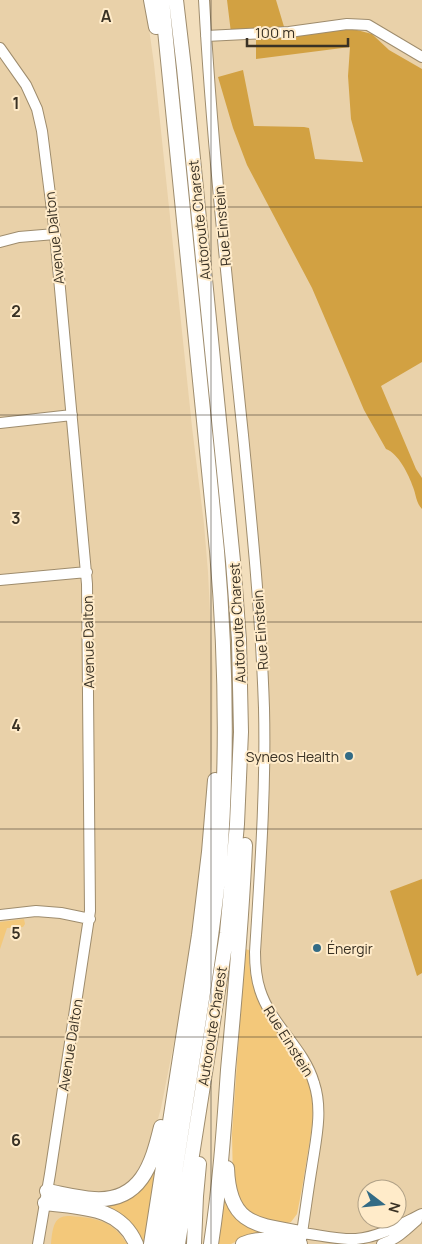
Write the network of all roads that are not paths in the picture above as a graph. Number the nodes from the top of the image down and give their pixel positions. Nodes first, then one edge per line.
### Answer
1 (151, 0) edge
2 (162, 0) edge
3 (176, 0) edge
4 (182, 0) edge
5 (204, 0) edge
6 (206, 36) junction
7 (0, 48) edge
8 (422, 57) edge
9 (184, 68) junction
10 (174, 126) junction
11 (54, 234) junction
12 (0, 242) edge
13 (72, 415) junction
14 (0, 423) edge
15 (87, 572) junction
16 (0, 580) edge
17 (224, 643) junction
18 (241, 712) junction
19 (0, 915) edge
20 (90, 919) junction
21 (227, 933) junction
22 (186, 1017) junction
23 (227, 1089) junction
24 (46, 1197) junction
25 (422, 1215) edge
26 (301, 1241) edge
27 (38, 1244) edge
28 (136, 1244) edge
29 (151, 1244) edge
30 (164, 1244) edge
31 (178, 1244) edge
32 (194, 1244) edge
33 (211, 1244) edge
34 (243, 1244) edge
35 (382, 1244) edge

1 - 10 highway
2 - 10 highway, Autoroute Charest
3 - 9 highway, Autoroute Charest
4 - 9 highway
5 - 6 street, Rue Einstein
6 - 8 street
6 - 26 street, Rue Einstein
7 - 11 street, Avenue Dalton
9 - 18 highway, Autoroute Charest
10 - 17 highway, Autoroute Charest
11 - 12 street
11 - 13 street, Avenue Dalton
13 - 14 street
13 - 15 street, Avenue Dalton
15 - 16 street
15 - 20 street, Avenue Dalton
17 - 22 highway
17 - 30 highway, Autoroute Charest
18 - 21 highway, Autoroute Charest
18 - 23 highway
19 - 20 street
20 - 24 street, Avenue Dalton
21 - 31 highway, Autoroute Charest
21 - 32 highway
22 - 24 highway
22 - 29 highway
23 - 26 highway
23 - 33 highway
24 - 27 street, Avenue Dalton
24 - 28 highway
25 - 26 street
25 - 35 street
26 - 34 highway

